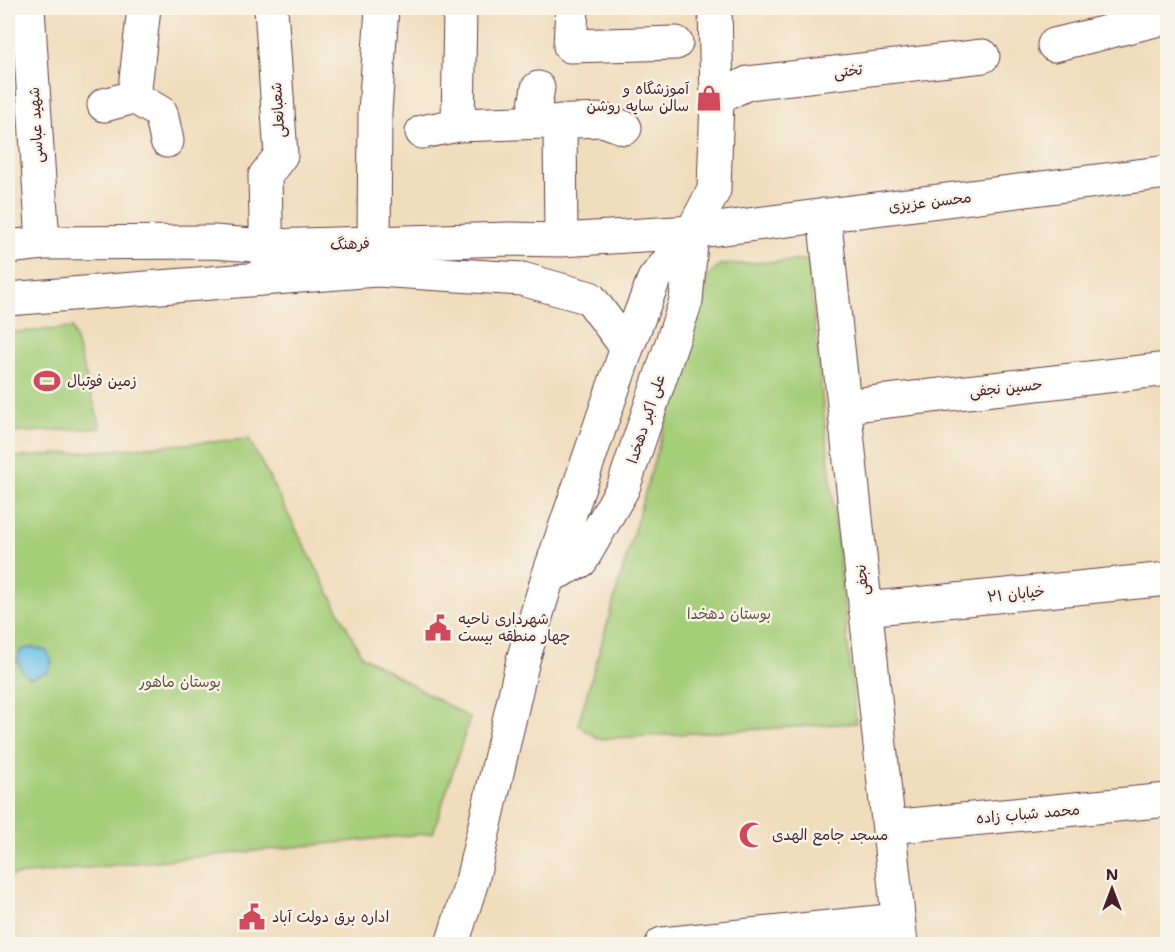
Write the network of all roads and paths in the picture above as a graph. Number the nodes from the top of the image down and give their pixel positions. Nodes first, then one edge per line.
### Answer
1 (28, 8) edge
2 (144, 8) edge
3 (271, 8) edge
4 (382, 8) edge
5 (460, 8) edge
6 (572, 8) edge
7 (715, 8) edge
8 (1167, 17) edge
9 (676, 43) dead end
10 (1054, 45) dead end
11 (983, 56) dead end
12 (538, 88) dead end
13 (717, 98) junction
14 (546, 122) junction
15 (458, 125) junction
16 (625, 128) dead end
17 (422, 132) dead end
18 (166, 141) dead end
19 (1167, 172) edge
20 (824, 215) junction
21 (692, 232) junction
22 (561, 240) junction
23 (43, 243) junction
24 (374, 243) junction
25 (267, 246) junction
26 (8, 247) edge
27 (268, 279) junction
28 (8, 299) edge
29 (627, 348) junction
30 (1167, 369) edge
31 (844, 406) junction
32 (548, 577) junction
33 (1167, 579) edge
34 (865, 609) junction
35 (1167, 800) edge
36 (889, 827) junction
37 (900, 933) edge
38 (820, 937) edge
39 (452, 945) edge
40 (662, 945) edge

1 - 23 street, شهید عباسی
2 - 18 street
3 - 25 street, شعبانعلی
4 - 24 street
5 - 15 street
6 - 9 street
7 - 13 street, علی اکبر دهخدا
8 - 10 street
11 - 13 street, تختی
12 - 14 street
13 - 21 street, علی اکبر دهخدا
14 - 15 street
14 - 16 street
14 - 22 street
15 - 17 street
19 - 20 street, محسن عزیزی
20 - 21 street, محسن عزیزی
20 - 31 street, نجفی
21 - 22 street, فرهنگ
21 - 29 street, علی اکبر دهخدا
21 - 32 street, علی اکبر دهخدا
22 - 24 street, فرهنگ
23 - 25 street, فرهنگ
23 - 26 street, فرهنگ
24 - 25 street, فرهنگ
25 - 27 street, شعبانعلی
27 - 28 street, فرهنگ
27 - 29 street, فرهنگ
29 - 32 street, علی اکبر دهخدا
30 - 31 street, حسین نجفی
31 - 34 street, نجفی
32 - 39 street, علی اکبر دهخدا
33 - 34 street, خیابان ۲۱
34 - 36 street, نجفی
35 - 36 street, محمد شباب زاده
36 - 37 street, نجفی
37 - 38 street
38 - 40 street

